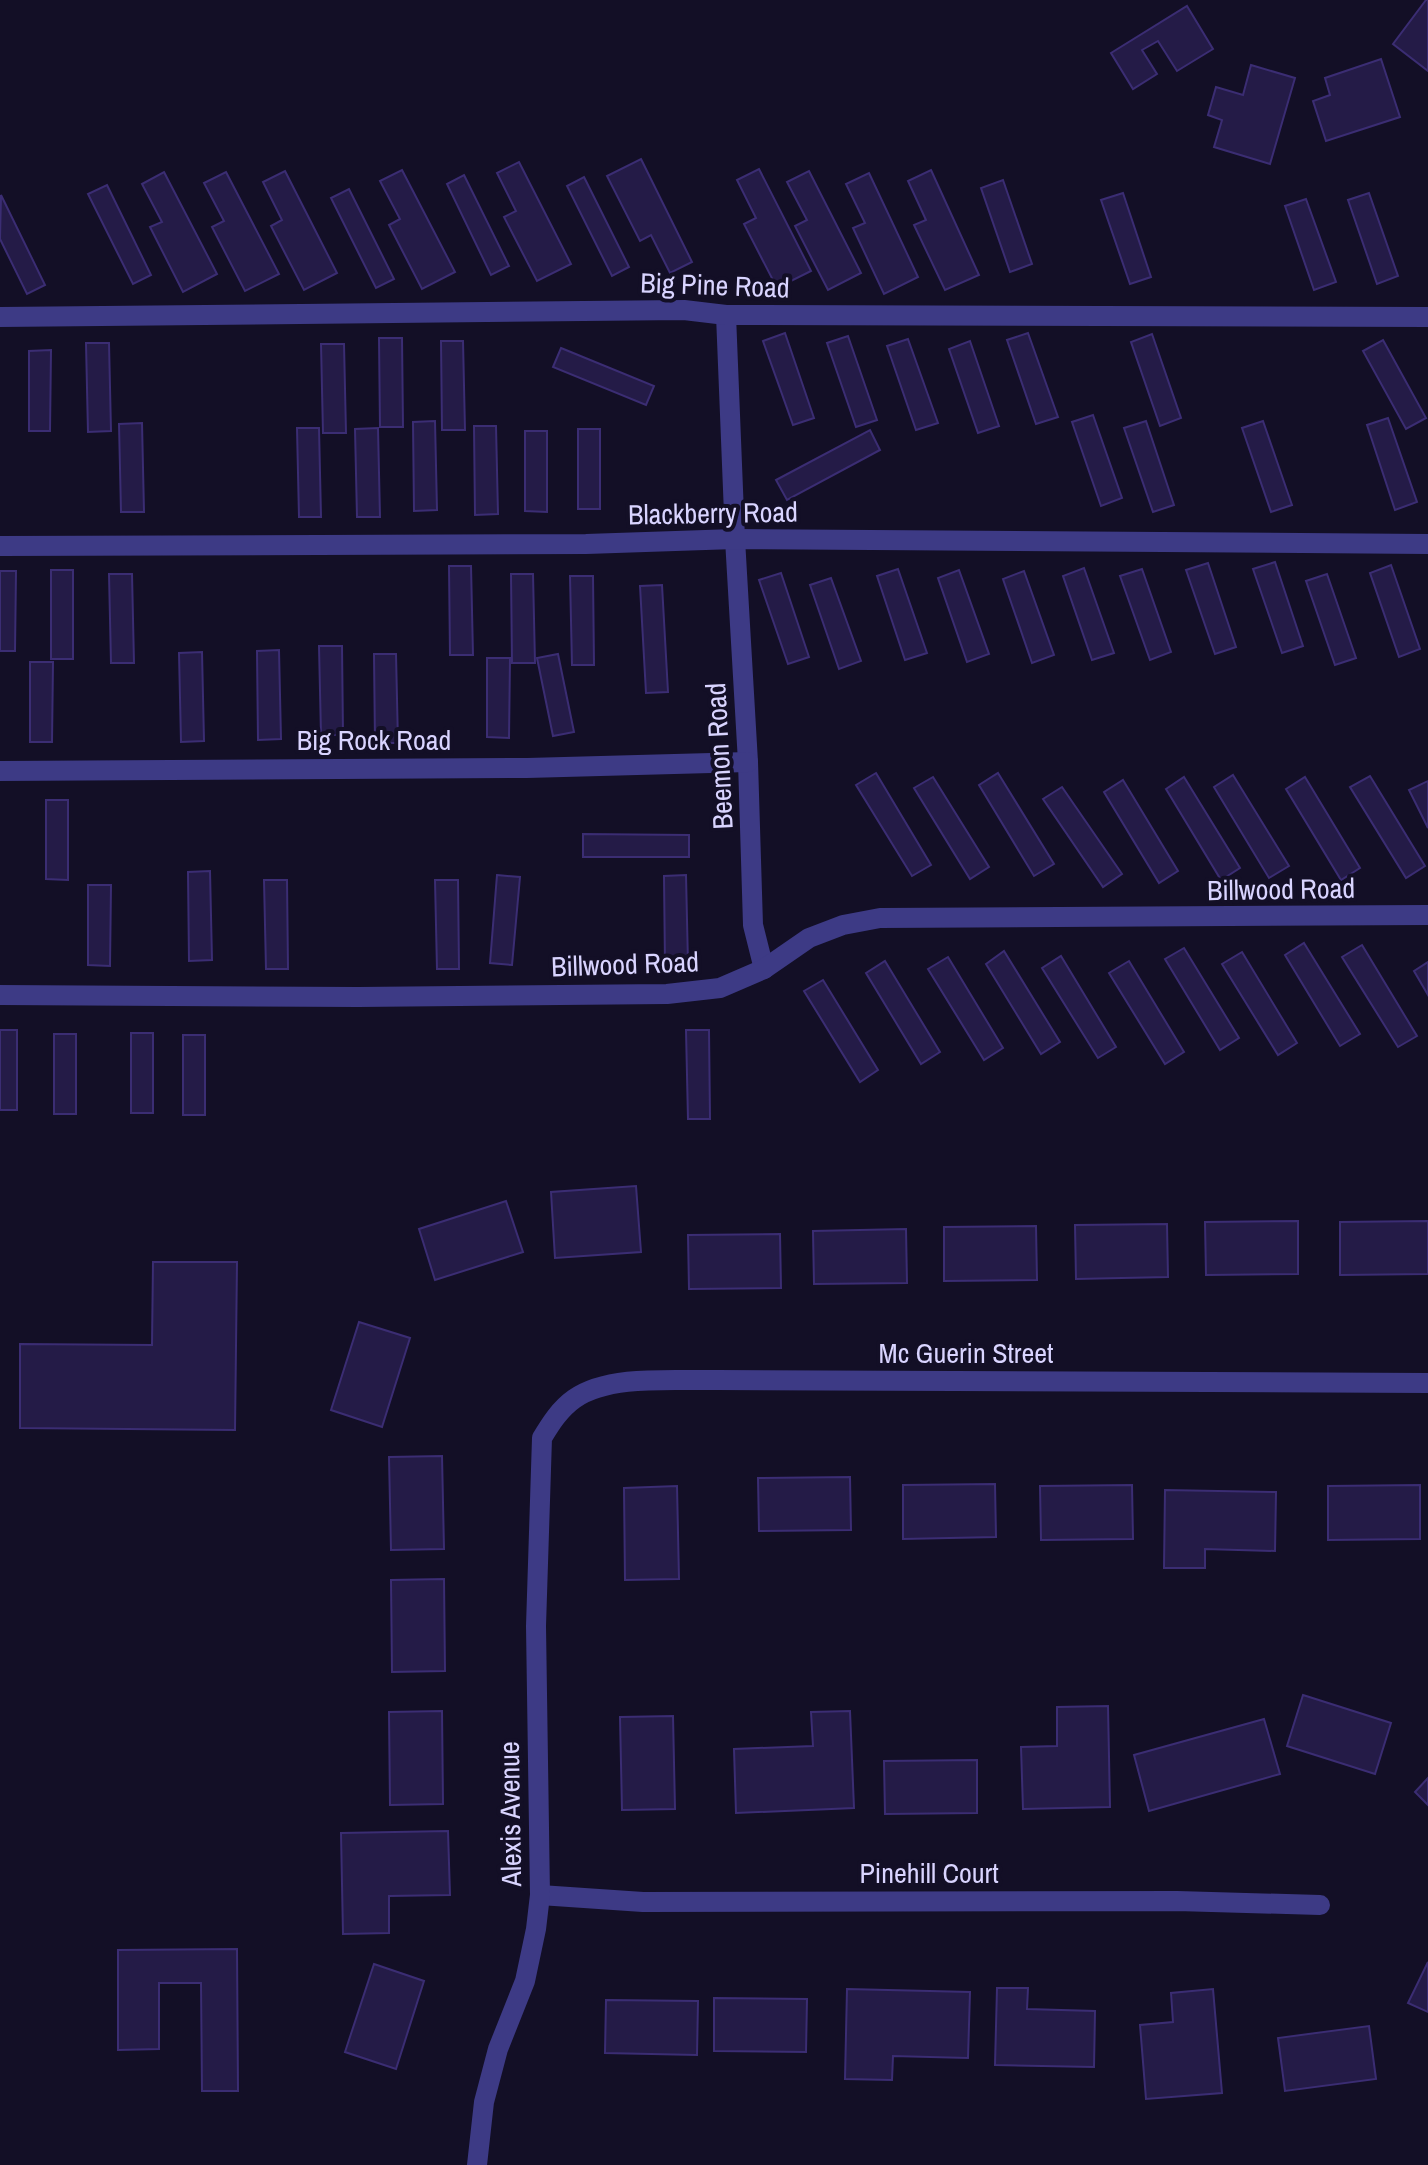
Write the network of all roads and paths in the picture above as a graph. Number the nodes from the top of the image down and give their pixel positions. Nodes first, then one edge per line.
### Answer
1 (726, 315) junction
2 (0, 317) edge
3 (1428, 317) edge
4 (735, 539) junction
5 (1428, 544) edge
6 (0, 546) edge
7 (748, 762) junction
8 (0, 771) edge
9 (1428, 915) edge
10 (764, 969) junction
11 (0, 995) edge
12 (1428, 1383) edge
13 (542, 1454) joint
14 (540, 1895) junction
15 (1320, 1905) dead end
16 (477, 2165) edge

1 - 2 street, Big Pine Road
1 - 3 street, Big Pine Road
1 - 4 street, Beemon Road
4 - 5 street, Blackberry Road
4 - 6 street, Blackberry Road
4 - 7 street, Beemon Road
7 - 8 street, Big Rock Road
7 - 10 street, Beemon Road
9 - 10 street, Billwood Road
10 - 11 street, Billwood Road
12 - 13 street, Mc Guerin Street
13 - 14 street, Alexis Avenue
14 - 15 street, Pinehill Court
14 - 16 street, Alexis Avenue

